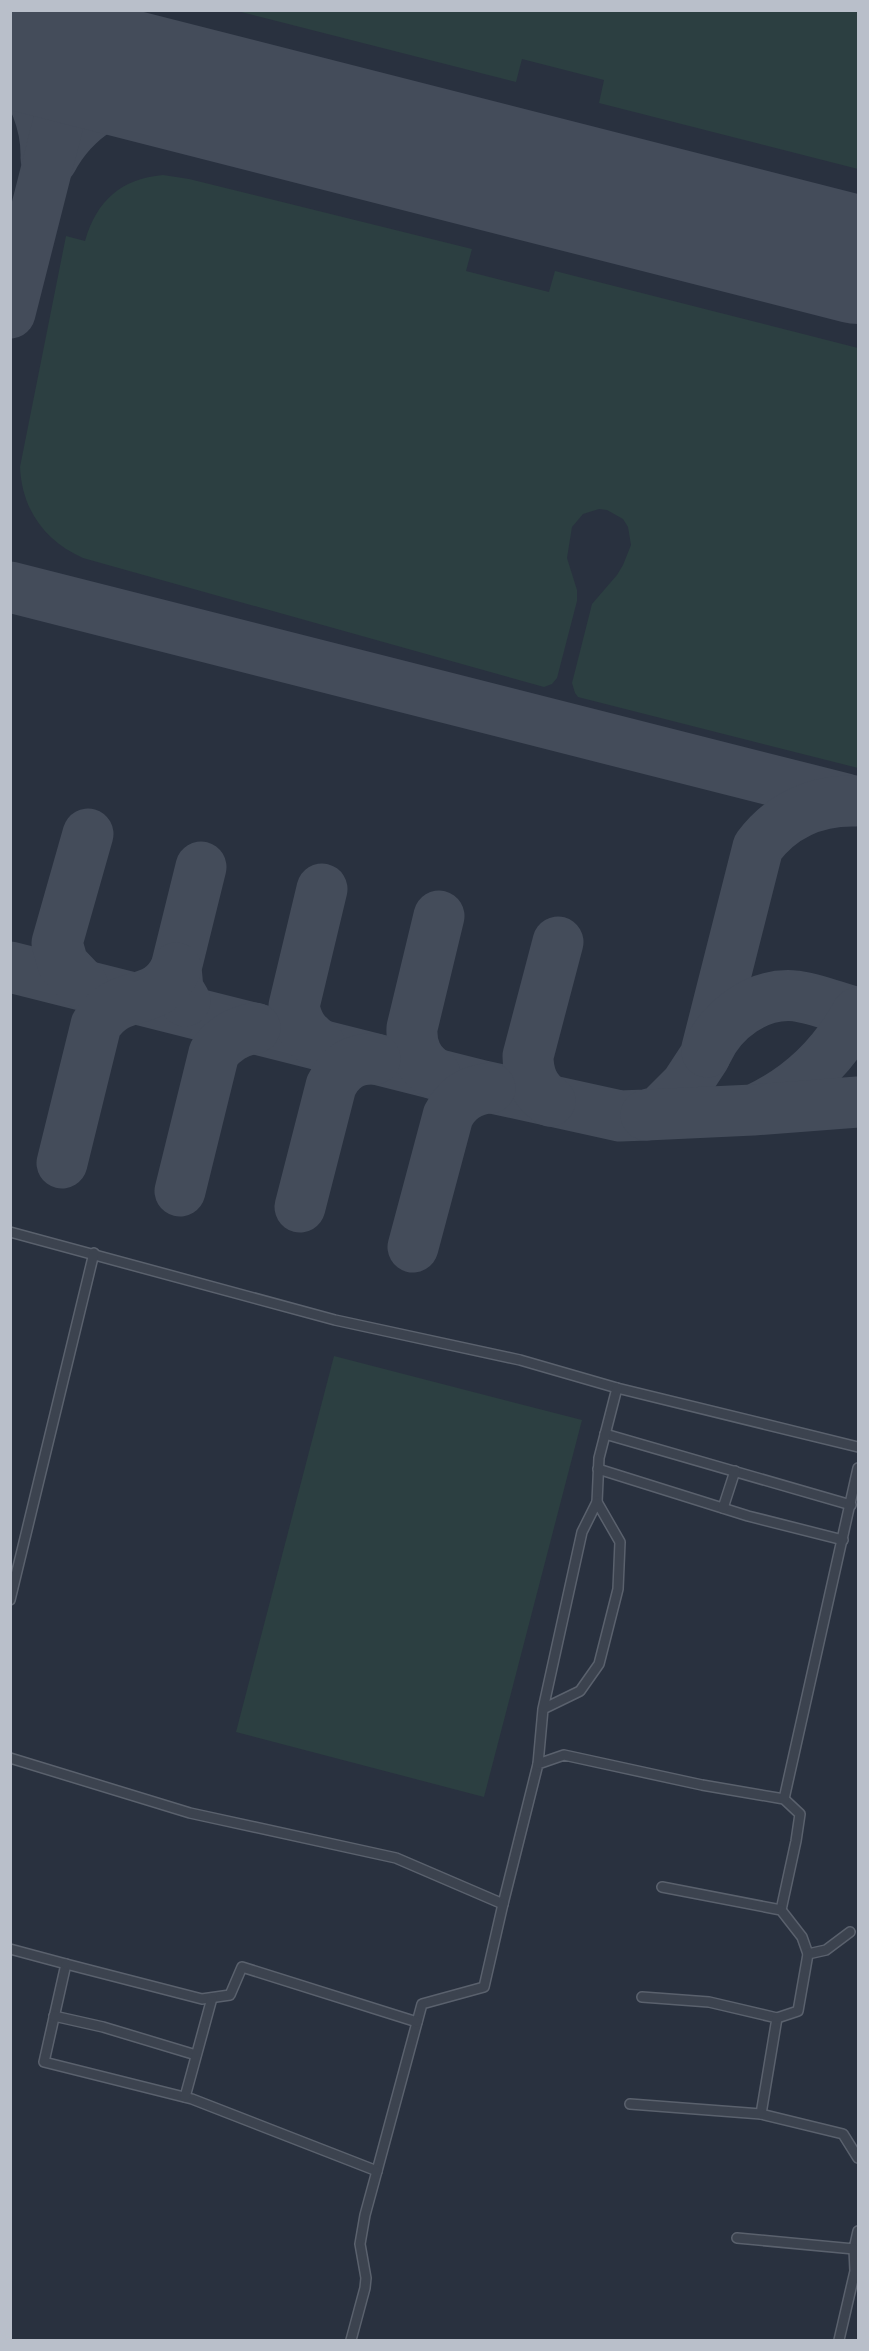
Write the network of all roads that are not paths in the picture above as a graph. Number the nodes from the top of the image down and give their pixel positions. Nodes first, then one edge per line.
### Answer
1 (10, 1232) edge
2 (94, 1253) junction
3 (617, 1388) junction
4 (605, 1434) junction
5 (858, 1447) edge
6 (858, 1468) edge
7 (598, 1469) junction
8 (735, 1471) junction
9 (597, 1502) junction
10 (851, 1505) junction
11 (723, 1508) junction
12 (843, 1540) junction
13 (15, 1565) edge
14 (10, 1600) edge
15 (543, 1709) junction
16 (10, 1758) edge
17 (538, 1764) junction
18 (784, 1799) junction
19 (662, 1887) dead end
20 (503, 1904) junction
21 (781, 1910) junction
22 (850, 1932) dead end
23 (10, 1949) edge
24 (808, 1954) junction
25 (66, 1964) junction
26 (642, 1997) dead end
27 (212, 1998) junction
28 (54, 2016) junction
29 (777, 2018) junction
30 (417, 2022) junction
31 (196, 2055) junction
32 (185, 2097) junction
33 (630, 2104) dead end
34 (761, 2114) junction
35 (858, 2158) edge
36 (377, 2171) junction
37 (858, 2231) edge
38 (737, 2238) dead end
39 (854, 2249) junction
40 (351, 2340) edge
41 (839, 2340) edge

1 - 2 lane
2 - 3 lane
2 - 13 lane
3 - 4 lane
3 - 5 lane
4 - 7 lane
4 - 8 lane
6 - 10 lane
7 - 9 lane
7 - 11 lane
8 - 10 lane
8 - 11 lane
9 - 15 lane
9 - 15 lane
10 - 12 lane
11 - 12 lane
12 - 18 lane
13 - 14 lane
15 - 17 lane
16 - 20 lane
17 - 18 lane
17 - 20 lane
18 - 21 lane
19 - 21 lane
20 - 30 lane
21 - 24 lane
22 - 24 lane
23 - 25 lane
24 - 29 lane
25 - 27 lane
25 - 28 lane
26 - 29 lane
27 - 30 lane
27 - 31 lane
28 - 31 lane
28 - 32 lane
29 - 34 lane
30 - 36 lane
31 - 32 lane
32 - 36 lane
33 - 34 lane
34 - 35 lane
36 - 40 lane
37 - 39 lane
38 - 39 lane
39 - 41 lane

